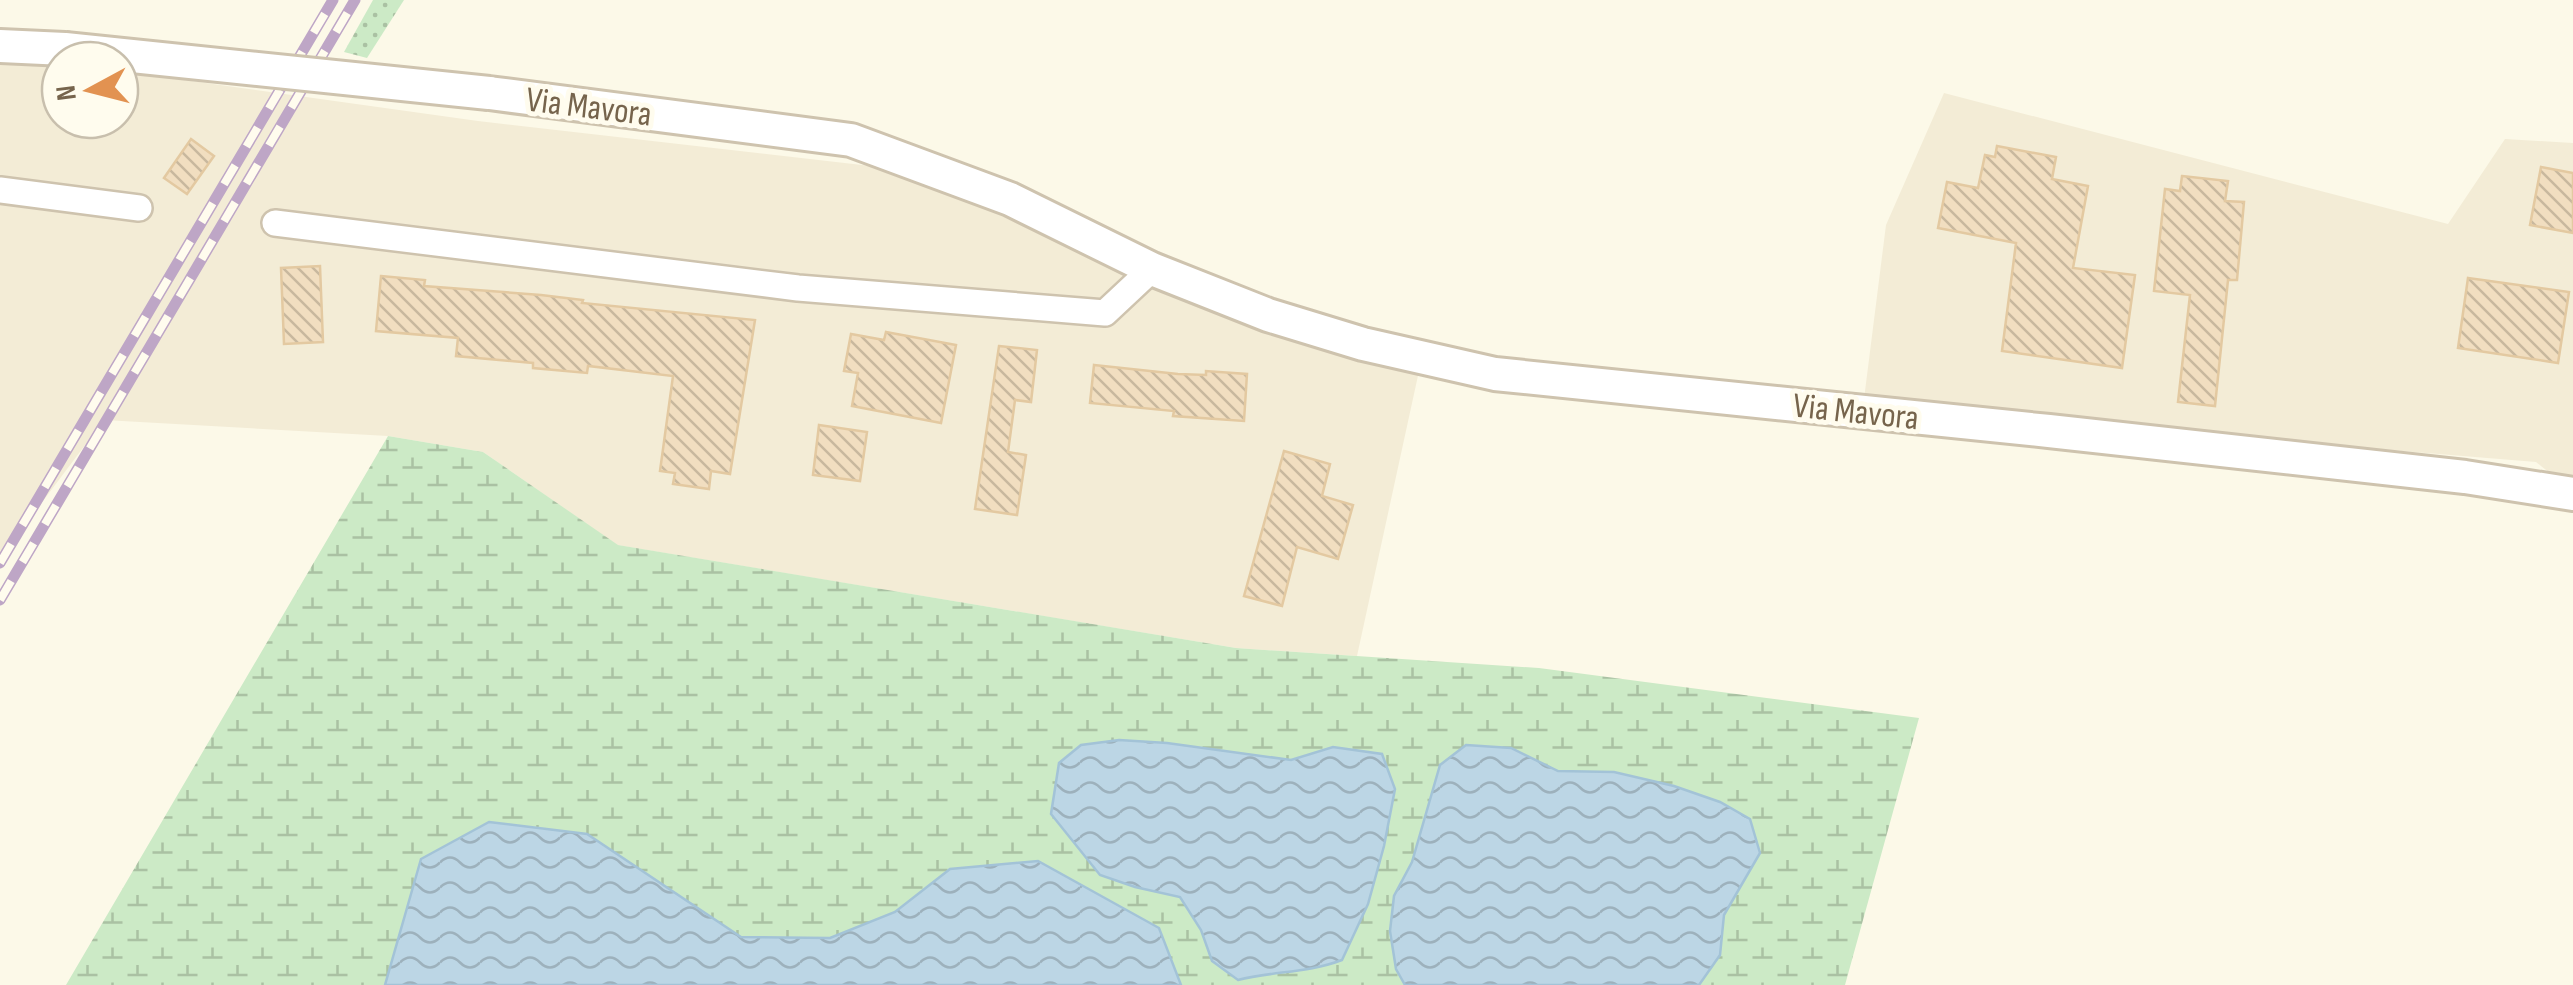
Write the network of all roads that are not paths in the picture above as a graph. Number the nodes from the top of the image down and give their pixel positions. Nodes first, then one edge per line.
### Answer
1 (0, 46) edge
2 (0, 190) edge
3 (139, 208) dead end
4 (275, 223) dead end
5 (1152, 270) junction
6 (2573, 494) edge

1 - 5 street, Via Mavora, bridge
2 - 3 street
4 - 5 street
5 - 6 street, Via Mavora

